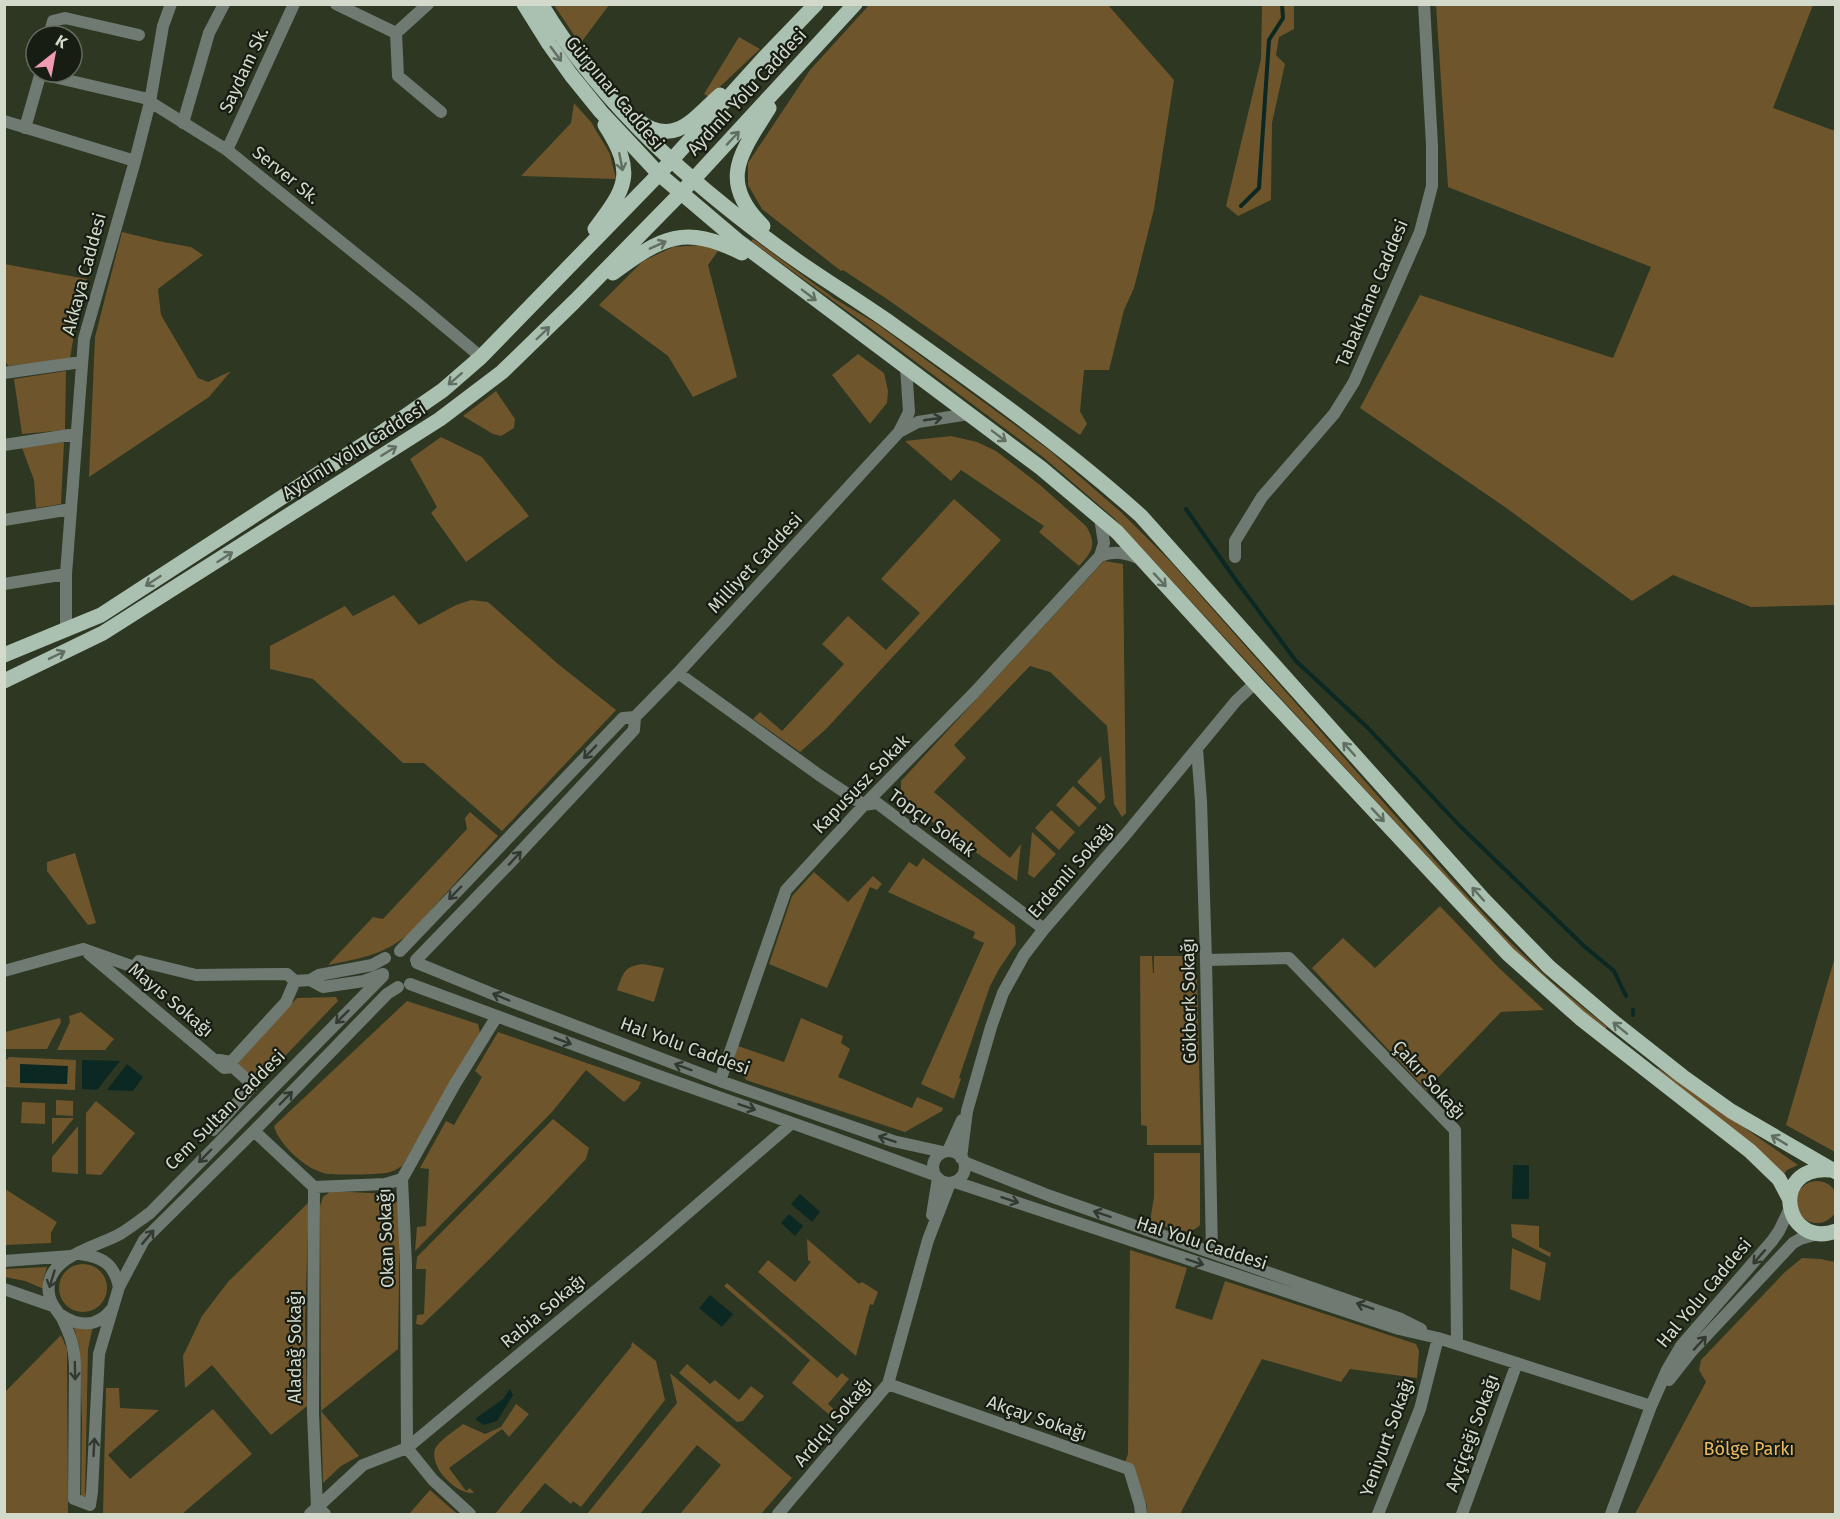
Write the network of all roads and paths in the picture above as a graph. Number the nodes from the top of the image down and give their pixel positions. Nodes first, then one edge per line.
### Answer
1 (171, 4) edge
2 (224, 4) edge
3 (294, 4) edge
4 (336, 4) edge
5 (428, 4) edge
6 (524, 4) edge
7 (541, 4) edge
8 (816, 4) edge
9 (855, 4) edge
10 (1424, 4) edge
11 (52, 24) edge
12 (396, 33) junction
13 (139, 35) dead end
14 (764, 58) junction
15 (790, 74) junction
16 (571, 75) junction
17 (84, 83) edge
18 (38, 84) edge
19 (150, 102) junction
20 (618, 106) junction
21 (441, 112) dead end
22 (4, 121) edge
23 (183, 123) junction
24 (25, 128) junction
25 (227, 150) junction
26 (135, 161) junction
27 (672, 161) junction
28 (659, 174) junction
29 (693, 180) junction
30 (680, 194) junction
31 (799, 262) junction
32 (774, 269) junction
33 (563, 273) junction
34 (575, 301) junction
35 (481, 357) junction
36 (81, 362) junction
37 (906, 367) junction
38 (4, 374) edge
39 (969, 414) junction
40 (899, 432) junction
41 (76, 434) junction
42 (4, 445) edge
43 (71, 509) junction
44 (1100, 518) junction
45 (4, 520) edge
46 (1100, 556) junction
47 (1235, 557) dead end
48 (1141, 559) junction
49 (66, 574) junction
50 (4, 584) edge
51 (66, 631) junction
52 (4, 655) edge
53 (678, 673) junction
54 (4, 681) edge
55 (1255, 683) junction
56 (634, 717) junction
57 (1197, 749) junction
58 (864, 805) junction
59 (1044, 929) junction
60 (83, 950) junction
61 (399, 951) junction
62 (385, 958) junction
63 (1206, 960) junction
64 (416, 962) junction
65 (4, 971) edge
66 (383, 975) junction
67 (310, 980) junction
68 (295, 981) junction
69 (404, 985) junction
70 (497, 1016) junction
71 (213, 1059) junction
72 (720, 1081) junction
73 (967, 1111) junction
74 (792, 1123) junction
75 (213, 1130) dead end
76 (254, 1131) junction
77 (946, 1152) junction
78 (963, 1160) junction
79 (1833, 1171) edge
80 (937, 1177) junction
81 (402, 1179) junction
82 (953, 1182) junction
83 (314, 1187) junction
84 (1789, 1203) junction
85 (1829, 1234) edge
86 (928, 1240) junction
87 (1212, 1252) junction
88 (76, 1255) junction
89 (4, 1261) edge
90 (119, 1287) junction
91 (4, 1289) edge
92 (116, 1302) junction
93 (57, 1311) junction
94 (1438, 1338) junction
95 (1457, 1344) junction
96 (1517, 1363) junction
97 (888, 1384) junction
98 (1651, 1406) junction
99 (407, 1448) junction
100 (93, 1510) edge
101 (317, 1512) edge
102 (470, 1515) edge
103 (778, 1515) edge
104 (1141, 1515) edge
105 (1378, 1515) edge
106 (1462, 1515) edge
107 (1611, 1515) edge

1 - 19 street, Akkaya Caddesi
2 - 23 street
3 - 25 street, Saydam Sk.
4 - 12 street
5 - 12 street
6 -> 16 main road, Gürpınar Caddesi
7 - 20 main road, Gürpınar Caddesi
8 - 14 main road, Aydınlı Yolu Caddesi
9 - 15 main road, Aydınlı Yolu Caddesi
10 - 47 street, Tabakhane Caddesi
11 - 13 street
12 - 21 street
14 - 20 main road
14 - 27 main road, Aydınlı Yolu Caddesi
29 -> 15 main road, Aydınlı Yolu Caddesi
15 - 31 main road
16 - 28 main road, Gürpınar Caddesi
16 -> 33 main road
17 - 19 street, Server Sk.
18 - 24 street
19 - 23 street, Server Sk.
19 - 26 street, Akkaya Caddesi
20 - 27 main road, Gürpınar Caddesi
22 - 24 street
23 - 25 street, Server Sk.
24 - 26 street
25 - 35 street, Server Sk.
26 - 36 street, Akkaya Caddesi
27 - 28 main road, Aydınlı Yolu Caddesi
27 - 29 main road, Gürpınar Caddesi
28 - 30 main road, Gürpınar Caddesi
28 - 33 main road, Aydınlı Yolu Caddesi
29 - 30 main road, Aydınlı Yolu Caddesi
29 - 31 main road, Gürpınar Caddesi
30 - 32 main road, Gürpınar Caddesi
30 - 34 main road, Aydınlı Yolu Caddesi
79 -> 31 main road
34 -> 32 main road
32 -> 37 main road
33 - 35 main road, Aydınlı Yolu Caddesi
54 -> 34 main road, Aydınlı Yolu Caddesi
35 -> 51 main road, Aydınlı Yolu Caddesi
36 - 38 street
36 - 41 street, Akkaya Caddesi
37 - 39 main road
37 - 40 street
40 -> 39 street
39 -> 44 main road
40 - 53 street, Milliyet Caddesi
41 - 42 street
41 - 43 street, Akkaya Caddesi
43 - 45 street
43 - 49 street, Akkaya Caddesi
44 - 46 street
44 - 48 main road
46 - 48 street
46 - 58 street, Kapususz Sokak
48 -> 55 main road
49 - 50 street
49 - 51 street, Akkaya Caddesi
51 - 52 main road, Aydınlı Yolu Caddesi
53 - 56 street, Milliyet Caddesi
53 - 58 street, Topçu Sokak
55 - 57 street, Erdemli Sokağı
55 -> 84 main road
56 -> 61 street, Milliyet Caddesi
64 -> 56 street, Milliyet Caddesi
57 - 59 street, Erdemli Sokağı
57 - 63 street, Gökberk Sokağı
58 - 59 street, Topçu Sokak
58 - 72 street, Kapususz Sokak
59 - 73 street, Erdemli Sokağı
60 - 65 street
60 - 68 street
60 - 71 street, Mayıs Sokağı
61 - 62 street
61 - 64 street
62 - 66 street
62 - 67 street
63 - 87 street, Gökberk Sokağı
63 - 95 street, Çakır Sokağı
64 - 69 street
72 -> 64 street, Hal Yolu Caddesi
66 - 67 street
66 - 69 street
66 -> 88 street, Cem Sultan Caddesi
67 - 68 street
68 - 71 street
69 - 70 street, Hal Yolu Caddesi
76 -> 69 street, Cem Sultan Caddesi
70 -> 74 street, Hal Yolu Caddesi
70 - 81 street, Okan Sokağı
71 - 75 street, Mayıs Sokağı
77 -> 72 street, Hal Yolu Caddesi
73 - 77 street, Erdemli Sokağı
73 - 78 street, Erdemli Sokağı
74 - 80 street, Hal Yolu Caddesi
74 - 99 street, Rabia Sokağı
76 - 83 street
90 -> 76 street, Cem Sultan Caddesi
77 - 78 street
77 - 80 street
78 - 82 street
87 -> 78 street, Hal Yolu Caddesi
79 - 84 main road
80 - 82 street
80 - 86 street, Ardıçlı Sokağı
81 - 83 street
81 - 99 street, Okan Sokağı
82 - 86 street, Ardıçlı Sokağı
82 -> 94 street, Hal Yolu Caddesi
83 - 101 street, Aladağ Sokağı
84 - 85 main road
84 -> 98 street, Hal Yolu Caddesi
98 -> 85 street, Hal Yolu Caddesi
86 - 97 street, Ardıçlı Sokağı
94 -> 87 street, Hal Yolu Caddesi
88 - 89 street
88 - 90 street
88 -> 93 street, Cem Sultan Caddesi
90 - 92 street, Cem Sultan Caddesi
91 - 93 street
92 - 93 street
100 -> 92 street, Cem Sultan Caddesi
93 -> 100 street, Cem Sultan Caddesi
94 - 95 street, Hal Yolu Caddesi
94 - 105 street, Yeniyurt Sokağı
95 - 96 street, Hal Yolu Caddesi
96 - 98 street, Hal Yolu Caddesi
96 - 106 street, Ayçiçeği Sokağı
97 - 103 street, Ardıçlı Sokağı
97 - 104 street, Akçay Sokağı
98 - 107 street
99 - 101 street, Rabia Sokağı
99 - 102 street

